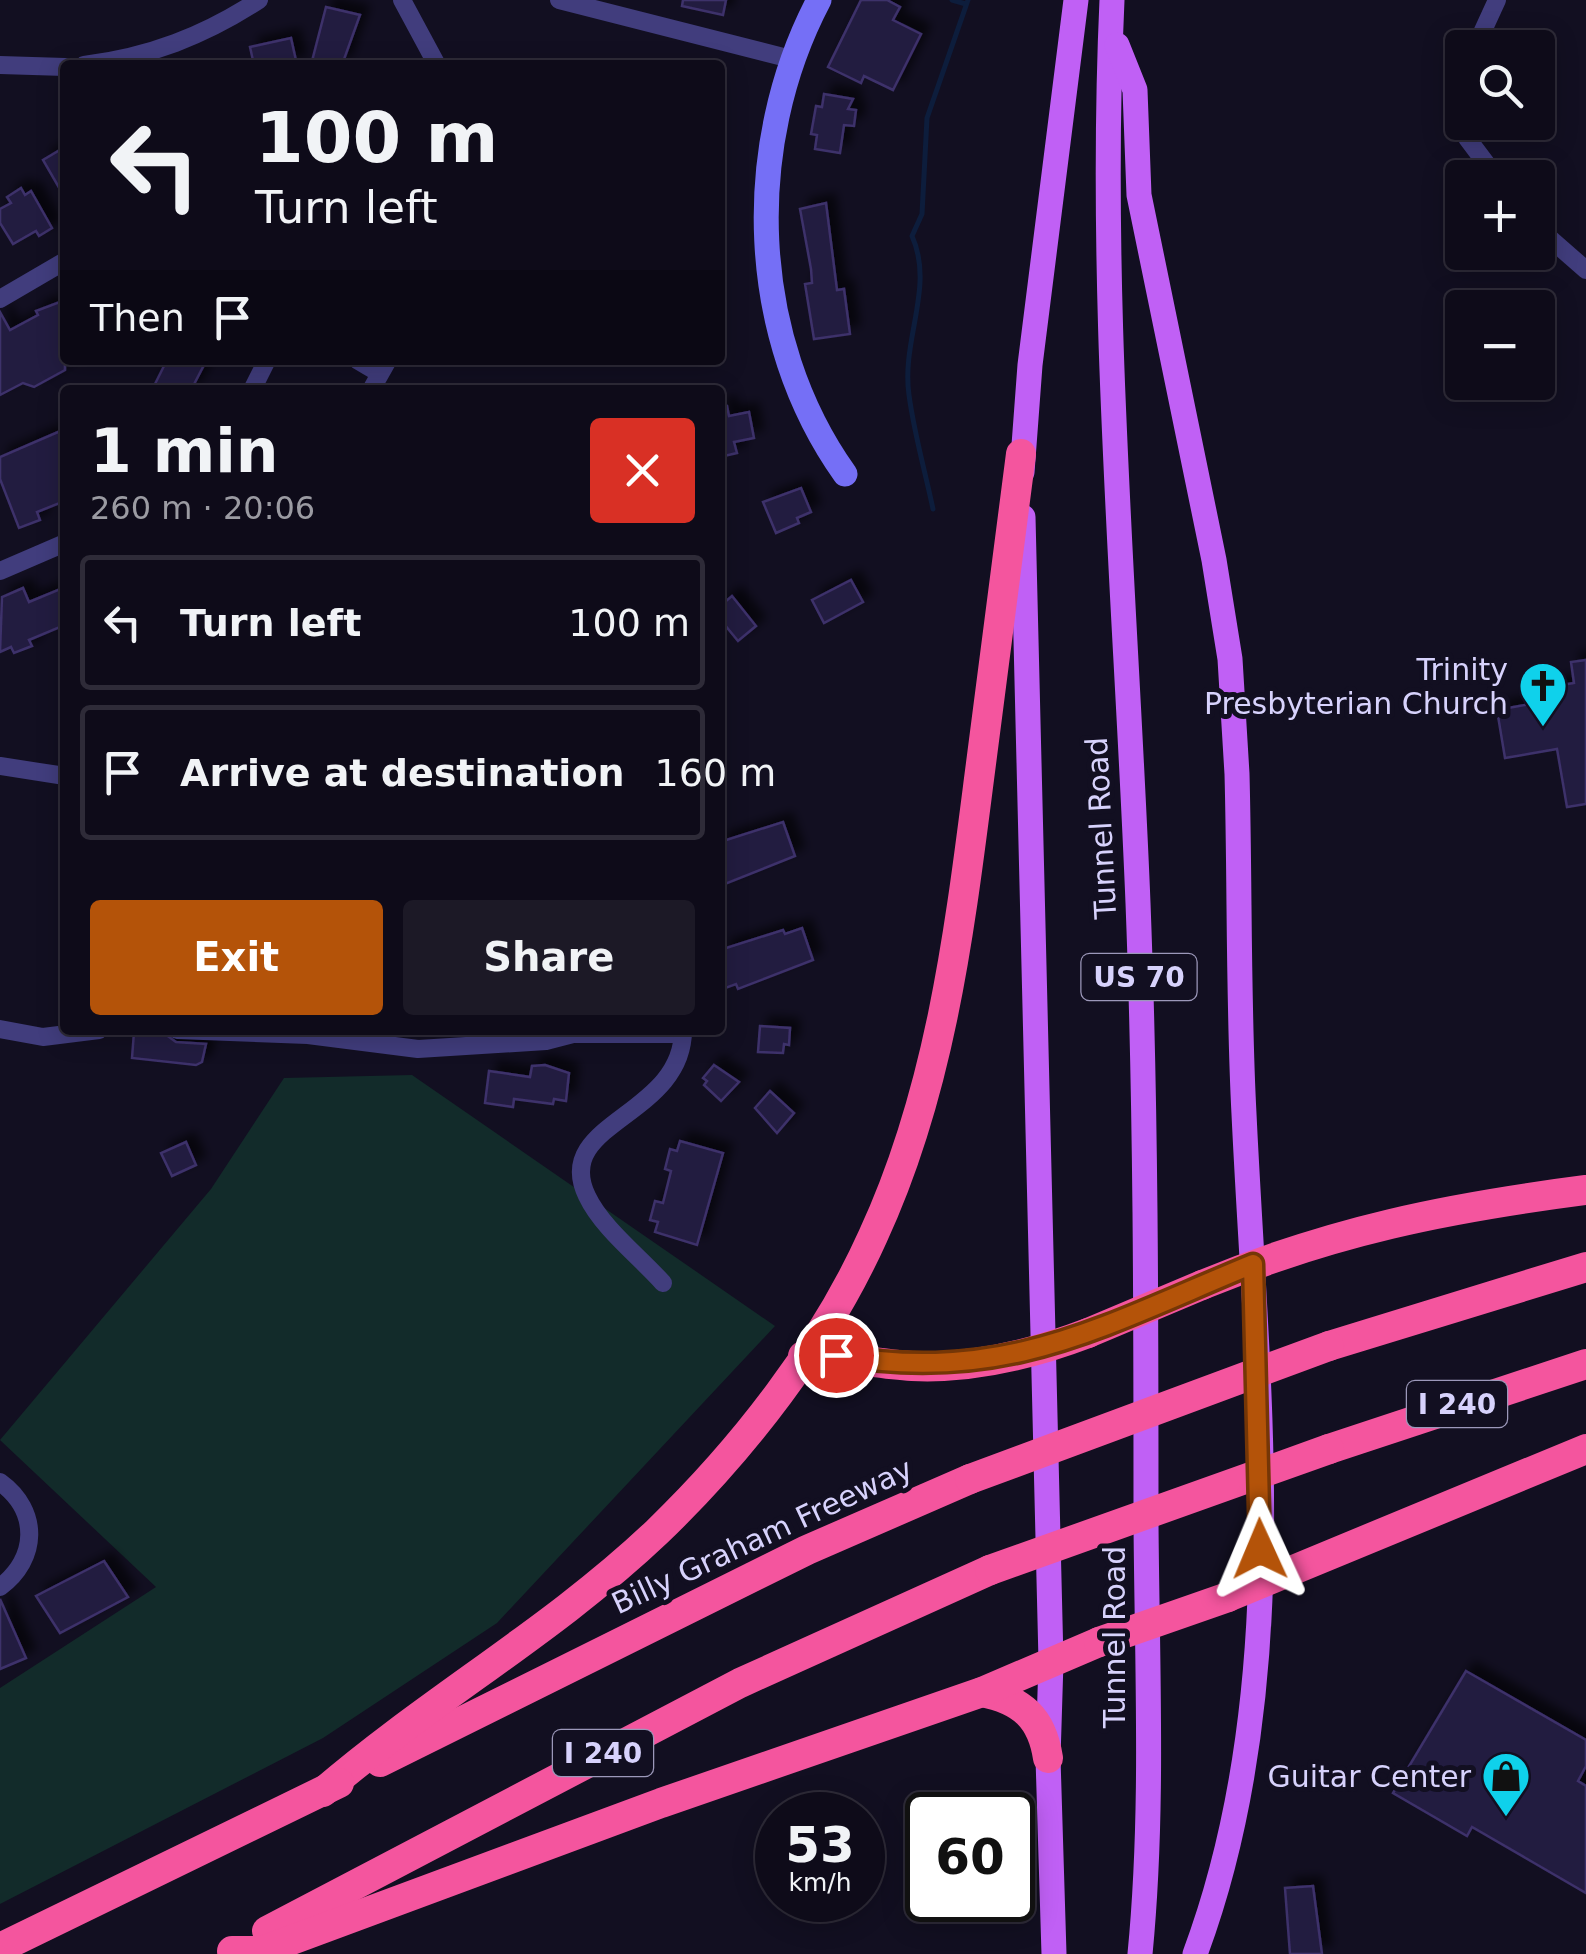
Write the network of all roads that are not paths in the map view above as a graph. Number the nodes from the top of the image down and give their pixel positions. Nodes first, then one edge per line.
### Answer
1 (259, 0) edge
2 (402, 0) edge
3 (559, 0) edge
4 (819, 0) edge
5 (1076, 0) edge
6 (1112, 0) edge
7 (1497, 0) edge
8 (1111, 28) junction
9 (1484, 30) edge
10 (791, 58) junction
11 (113, 60) edge
12 (434, 60) edge
13 (0, 65) edge
14 (60, 67) edge
15 (1555, 243) edge
16 (60, 264) edge
17 (1586, 270) edge
18 (0, 299) edge
19 (1021, 454) junction
20 (845, 474) dead end
21 (60, 544) edge
22 (0, 571) edge
23 (0, 766) edge
24 (60, 775) edge
25 (0, 1029) edge
26 (60, 1035) edge
27 (308, 1035) edge
28 (564, 1035) edge
29 (683, 1035) edge
30 (1586, 1190) edge
31 (1253, 1264) junction
32 (1586, 1267) edge
33 (663, 1283) dead end
34 (1044, 1350) junction
35 (804, 1356) junction
36 (1586, 1364) edge
37 (1586, 1449) edge
38 (0, 1482) edge
39 (1261, 1584) junction
40 (0, 1587) edge
41 (1051, 1661) junction
42 (982, 1692) junction
43 (1048, 1758) junction
44 (323, 1792) junction
45 (0, 1948) edge
46 (228, 1952) edge
47 (1054, 1954) edge
48 (1140, 1954) edge
49 (1195, 1954) edge

1 - 11 street
2 - 12 street
3 - 10 street
4 - 10 street
5 - 19 main road
6 - 8 main road, Tunnel Road / US 70
7 - 9 street
8 - 31 main road
8 - 48 main road, Tunnel Road / US 70
10 - 20 street
13 - 14 street
15 - 17 street
16 - 18 street
19 - 34 main road
19 - 35 highway
21 - 22 street
23 - 24 street
25 - 26 street
27 - 28 street
29 - 33 street
30 - 31 highway
31 - 34 highway, bridge
31 - 39 main road
32 - 44 highway, Billy Graham Freeway, bridge
34 - 35 highway
34 - 41 main road
35 - 44 highway
36 - 46 highway, I 240, bridge
37 - 39 highway
38 - 40 street
39 - 41 highway, bridge
39 - 49 main road
41 - 42 highway
41 - 43 main road
42 - 43 highway
42 - 46 highway
43 - 47 main road
44 - 45 highway, Billy Graham Freeway

